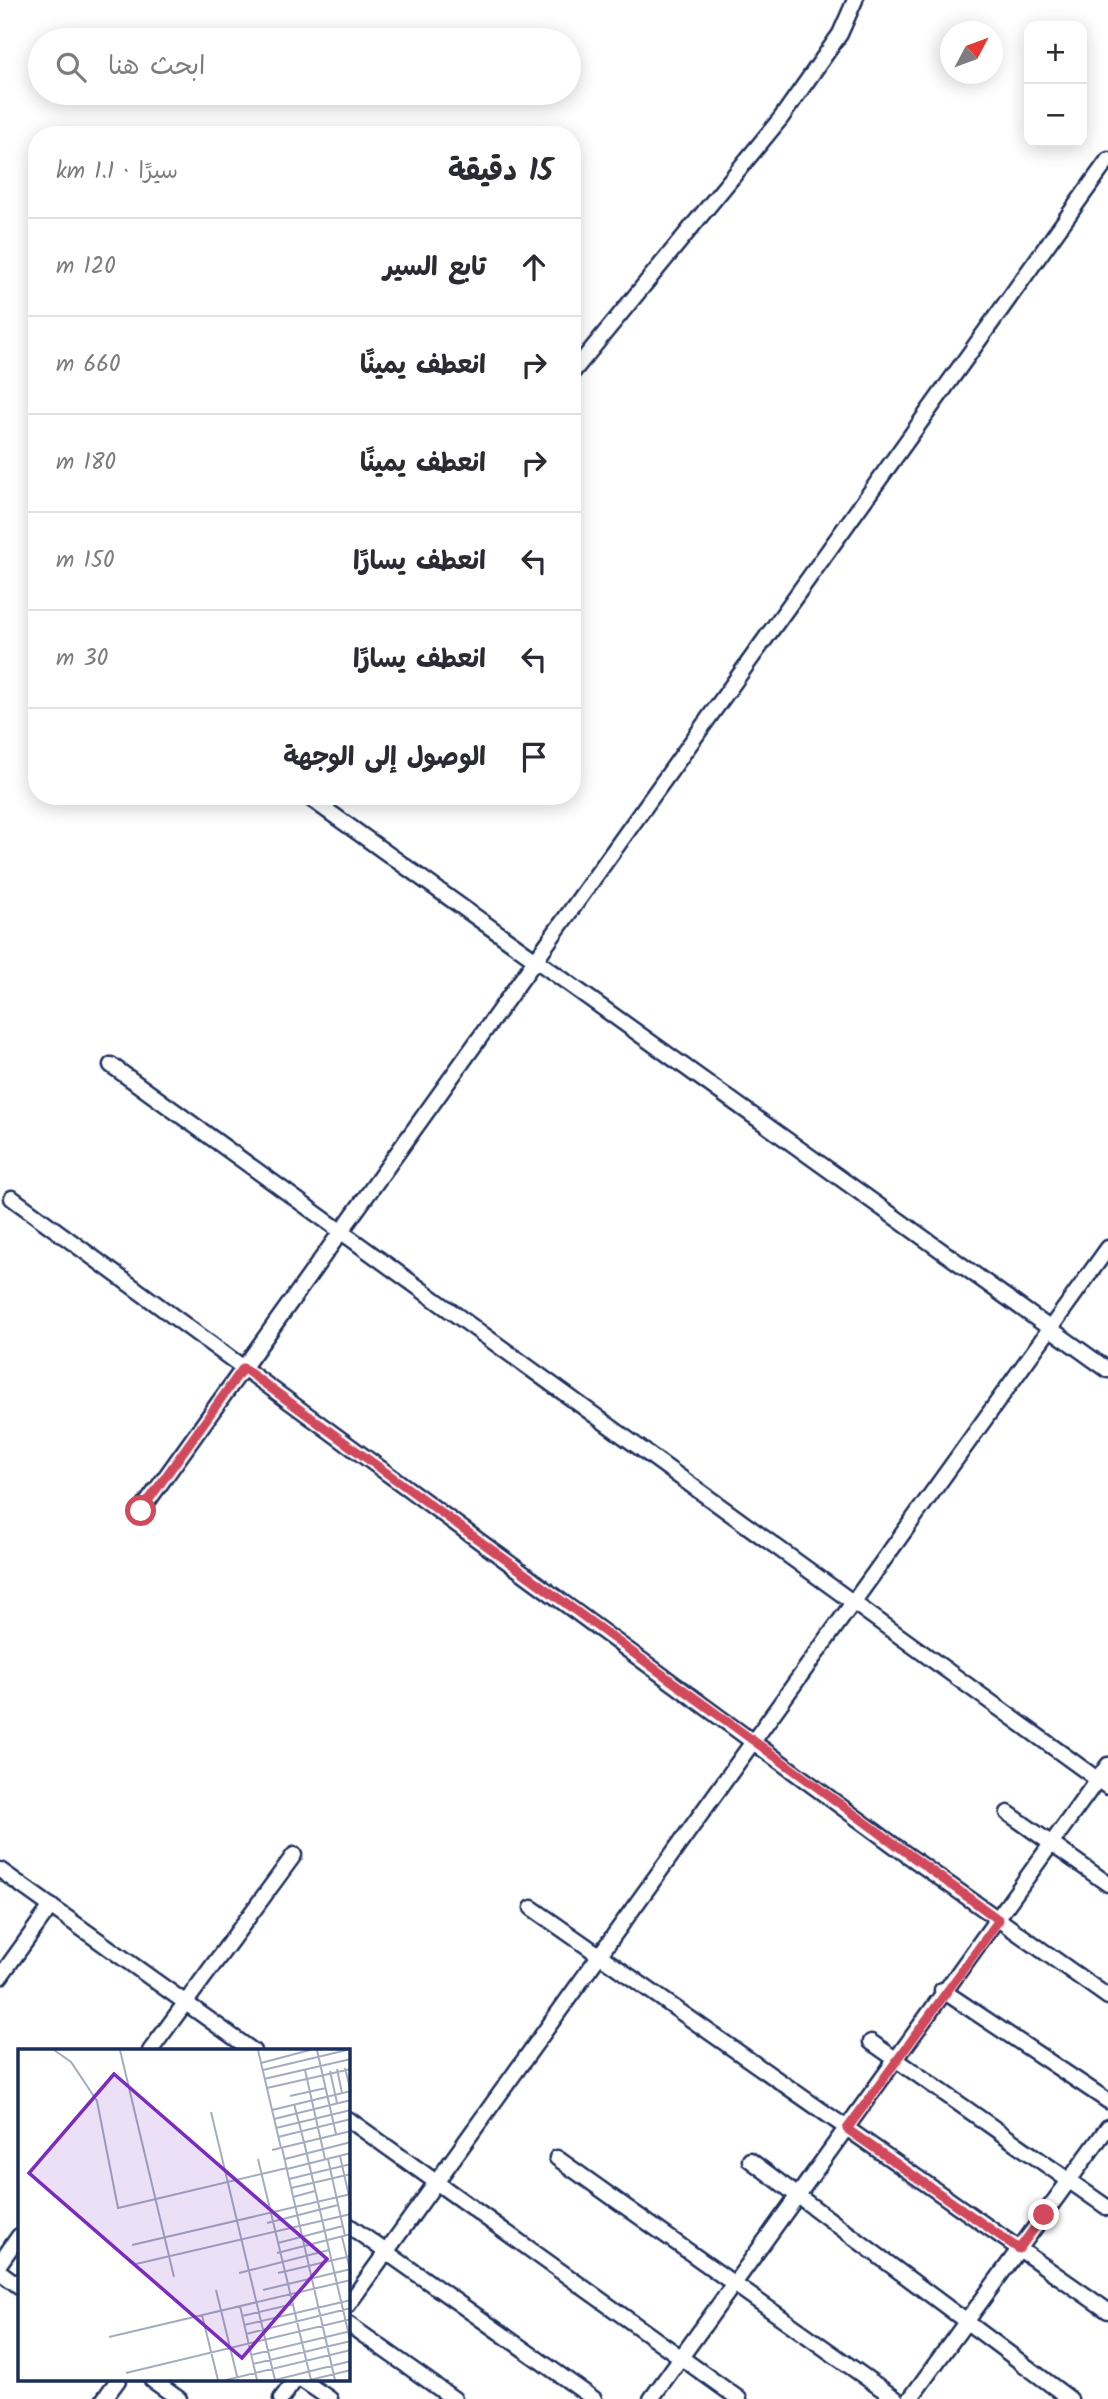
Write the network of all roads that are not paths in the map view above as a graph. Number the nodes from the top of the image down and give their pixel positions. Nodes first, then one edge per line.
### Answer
1 (855, 0) edge
2 (1108, 160) edge
3 (581, 362) edge
4 (320, 805) edge
5 (535, 960) junction
6 (111, 1065) dead end
7 (12, 1198) dead end
8 (341, 1231) junction
9 (1108, 1248) edge
10 (1049, 1329) junction
11 (243, 1368) junction
12 (1108, 1370) edge
13 (141, 1511) dead end
14 (853, 1602) junction
15 (752, 1742) junction
16 (1108, 1765) edge
17 (1103, 1783) edge
18 (1008, 1812) dead end
19 (1053, 1845) junction
20 (294, 1855) dead end
21 (0, 1870) edge
22 (1108, 1884) edge
23 (51, 1906) junction
24 (533, 1908) dead end
25 (999, 1920) junction
26 (599, 1955) junction
27 (0, 1977) edge
28 (944, 1991) junction
29 (1108, 1997) edge
30 (184, 2002) junction
31 (871, 2042) dead end
32 (151, 2049) edge
33 (250, 2049) edge
34 (897, 2060) junction
35 (1108, 2101) edge
36 (350, 2120) edge
37 (1108, 2127) edge
38 (847, 2129) junction
39 (557, 2158) dead end
40 (750, 2160) dead end
41 (1069, 2180) junction
42 (436, 2182) junction
43 (798, 2196) junction
44 (1108, 2208) edge
45 (350, 2226) edge
46 (18, 2237) edge
47 (1019, 2249) junction
48 (386, 2251) junction
49 (0, 2263) edge
50 (0, 2272) edge
51 (734, 2284) junction
52 (18, 2285) edge
53 (350, 2302) edge
54 (1108, 2311) edge
55 (966, 2323) junction
56 (350, 2325) edge
57 (681, 2357) junction
58 (117, 2382) edge
59 (155, 2382) edge
60 (294, 2382) edge
61 (305, 2382) edge
62 (104, 2399) edge
63 (179, 2399) edge
64 (281, 2399) edge
65 (330, 2399) edge
66 (454, 2399) edge
67 (594, 2399) edge
68 (651, 2399) edge
69 (740, 2399) edge
70 (897, 2399) edge
71 (910, 2399) edge
72 (1070, 2399) edge

1 - 3 street
2 - 5 street
4 - 5 street
5 - 8 street
5 - 10 street
6 - 8 street
7 - 11 street
8 - 11 street
8 - 14 street
9 - 10 street
10 - 12 street
10 - 14 street
11 - 13 street
11 - 15 street
14 - 15 street
14 - 17 street
15 - 25 street
15 - 26 street
16 - 17 street
17 - 19 street
18 - 19 street
19 - 22 street
19 - 25 street
20 - 30 street
21 - 23 street
23 - 27 street
23 - 30 street
24 - 26 street
25 - 28 street
25 - 29 street
26 - 38 street
26 - 42 street
28 - 34 street
28 - 35 street
30 - 32 street
30 - 33 street
31 - 34 street
34 - 38 street
34 - 41 street
36 - 42 street
37 - 41 street
38 - 43 street
38 - 47 street
39 - 51 street
40 - 43 street
41 - 44 street
41 - 47 street
42 - 48 street
42 - 57 street
43 - 51 street
43 - 55 street
45 - 48 street
46 - 49 street
47 - 54 street
47 - 55 street
48 - 53 street
48 - 67 street
50 - 52 street
51 - 57 street
51 - 70 street
55 - 71 street
55 - 72 street
56 - 66 street
57 - 68 street
57 - 69 street
58 - 62 street
59 - 63 street
60 - 64 street
61 - 65 street

